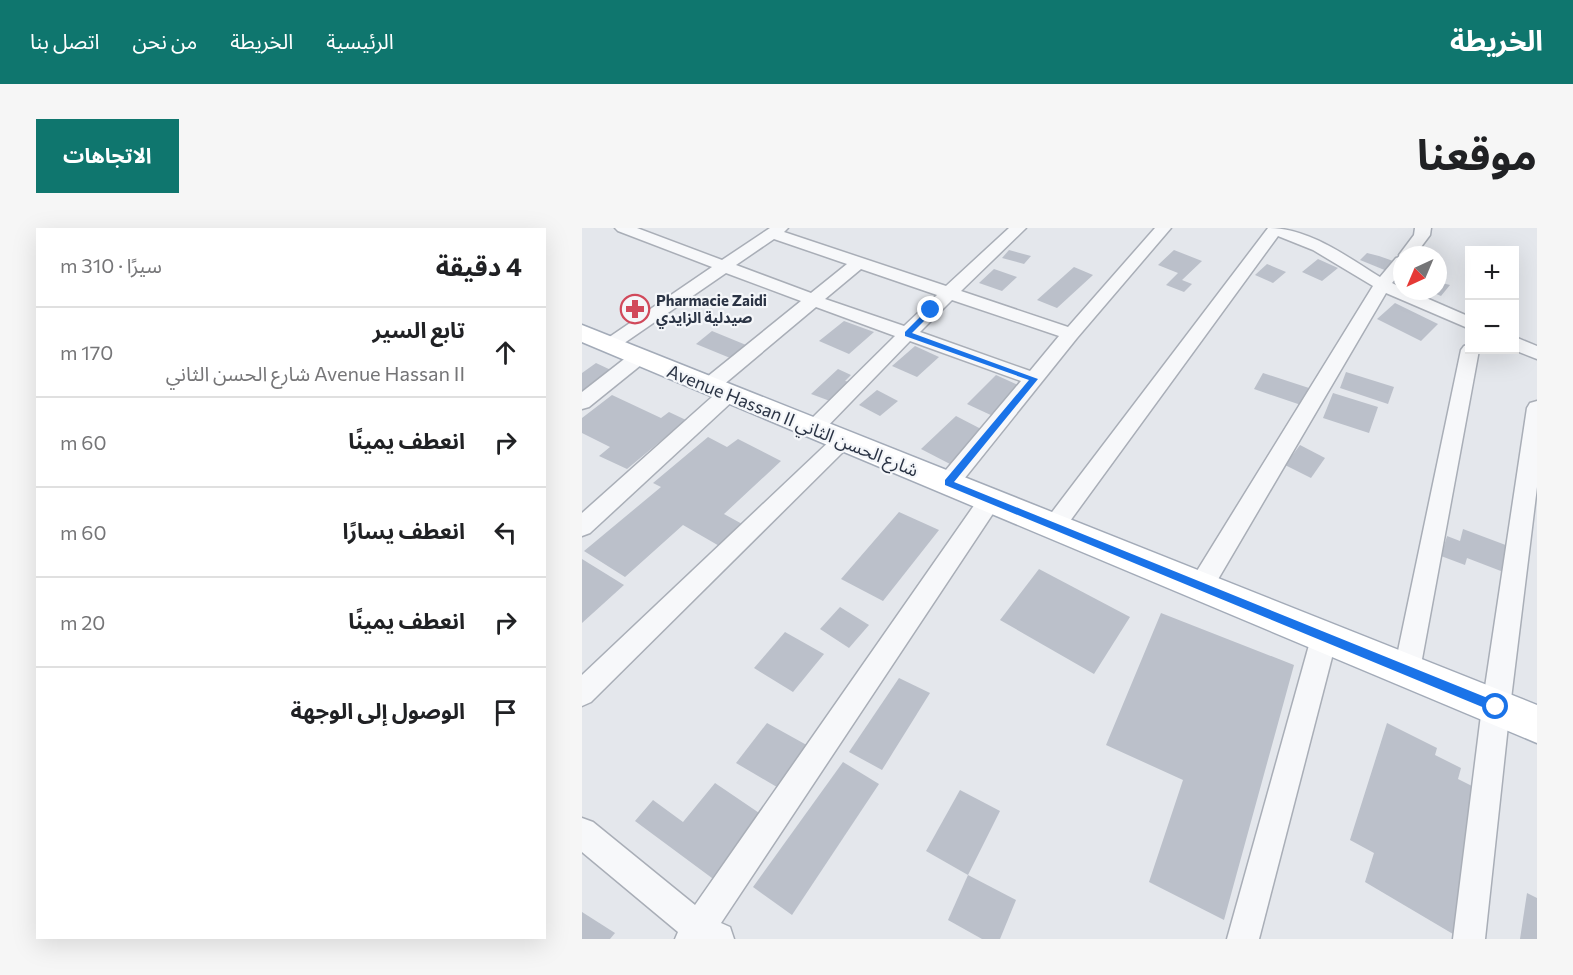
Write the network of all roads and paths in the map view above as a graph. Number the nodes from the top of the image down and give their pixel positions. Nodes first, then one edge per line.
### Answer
1 (623, 228) edge
2 (1017, 228) edge
3 (1162, 228) edge
4 (1275, 228) edge
5 (1423, 228) edge
6 (776, 231) edge
7 (1414, 246) edge
8 (859, 262) junction
9 (725, 266) junction
10 (1393, 272) edge
11 (1382, 285) junction
12 (949, 292) junction
13 (813, 300) junction
14 (1465, 322) edge
15 (582, 333) edge
16 (1071, 333) junction
17 (907, 334) junction
18 (611, 344) junction
19 (1519, 345) edge
20 (1537, 353) edge
21 (1469, 354) edge
22 (639, 357) junction
23 (1034, 379) junction
24 (719, 390) junction
25 (582, 402) edge
26 (1537, 408) edge
27 (814, 428) junction
28 (842, 441) junction
29 (948, 483) junction
30 (990, 500) junction
31 (1054, 526) junction
32 (582, 527) edge
33 (1528, 543) edge
34 (1201, 586) junction
35 (1324, 638) junction
36 (1407, 670) junction
37 (582, 693) edge
38 (1496, 707) junction
39 (1537, 724) edge
40 (582, 833) edge
41 (703, 936) edge
42 (1243, 939) edge
43 (1469, 939) edge

1 - 9 street
2 - 12 street
3 - 16 street
4 - 11 street
4 - 31 street
5 - 7 street
6 - 8 street
6 - 9 street
8 - 12 street
8 - 13 street
9 - 13 street
9 - 18 street
10 - 11 street
11 - 14 street
11 - 34 street
12 - 16 street
12 - 17 street
13 - 17 street
13 - 24 street
15 - 18 main road, Avenue Hassan II شارع الحسن الثاني
16 - 23 street
17 - 23 street
17 - 27 street
18 - 22 main road, Avenue Hassan II شارع الحسن الثاني
19 - 20 street
21 - 36 street
22 - 24 main road, Avenue Hassan II شارع الحسن الثاني
22 - 25 street
23 - 29 street
24 - 27 main road, Avenue Hassan II شارع الحسن الثاني
24 - 32 street
26 - 33 street
27 - 28 main road, Avenue Hassan II شارع الحسن الثاني
28 - 29 main road, Avenue Hassan II شارع الحسن الثاني
28 - 37 street
29 - 30 main road, Avenue Hassan II شارع الحسن الثاني
30 - 31 main road, Avenue Hassan II شارع الحسن الثاني
30 - 41 street
31 - 34 main road, Avenue Hassan II شارع الحسن الثاني
33 - 38 street
34 - 35 main road, Avenue Hassan II شارع الحسن الثاني
35 - 36 main road, Avenue Hassan II شارع الحسن الثاني
35 - 42 street
36 - 38 main road, Avenue Hassan II شارع الحسن الثاني
38 - 39 main road, Avenue Hassan II شارع الحسن الثاني
38 - 43 street
40 - 41 street

